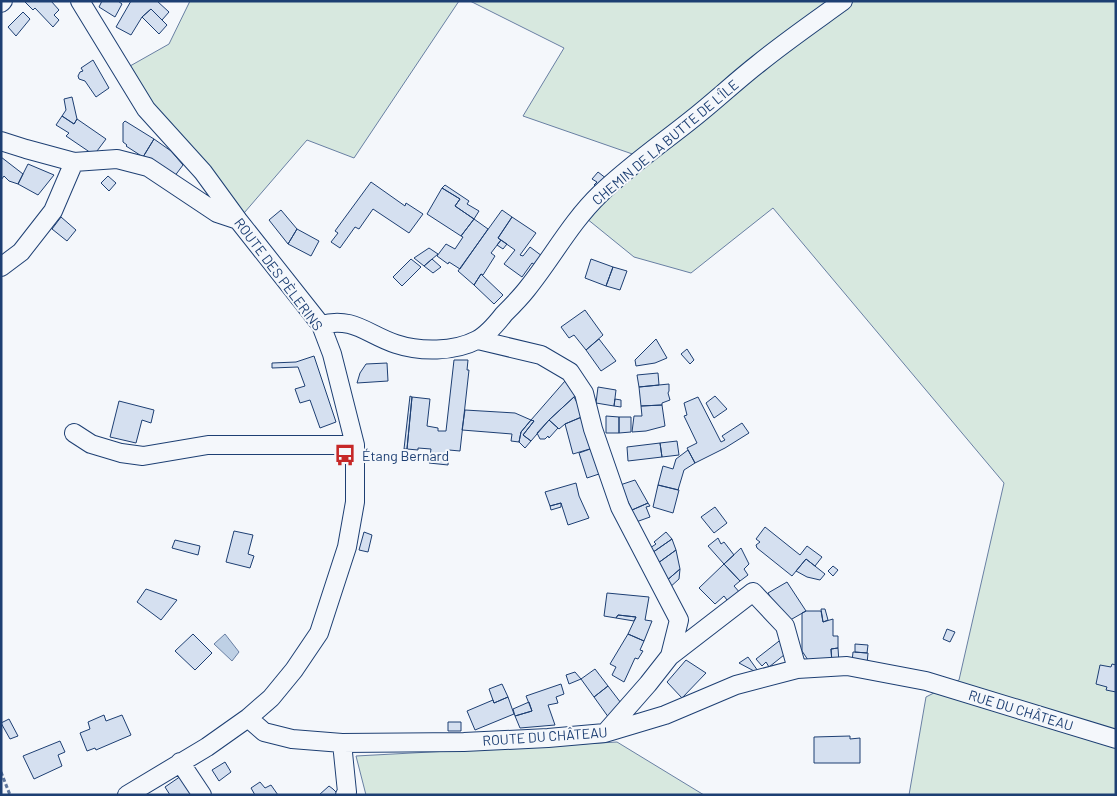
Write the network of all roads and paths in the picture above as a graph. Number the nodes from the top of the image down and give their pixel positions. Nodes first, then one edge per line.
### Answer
1 (80, 1) edge
2 (843, 1) edge
3 (1, 141) edge
4 (74, 162) junction
5 (238, 220) junction
6 (1, 267) edge
7 (321, 325) junction
8 (478, 340) junction
9 (74, 433) dead end
10 (355, 445) junction
11 (670, 656) junction
12 (797, 669) junction
13 (926, 681) joint
14 (248, 718) junction
15 (605, 733) junction
16 (1116, 739) edge
17 (342, 743) junction
18 (180, 762) junction
19 (1, 772) edge
20 (10, 795) edge
21 (127, 795) edge
22 (202, 795) edge
23 (345, 795) edge

1 - 5 street, ROUTE DES PÈLERINS
2 - 8 street, CHEMIN DE LA BUTTE DE L'ÎLE
3 - 4 street
4 - 5 street
4 - 6 street
5 - 7 street, ROUTE DES PÈLERINS
7 - 8 street, CHEMIN DE LA BUTTE DE L'ÎLE
7 - 10 street, ROUTE DES PÈLERINS
8 - 11 street
9 - 10 street
10 - 14 street, ROUTE DES PÈLERINS
11 - 12 street
11 - 15 street
12 - 13 street, ROUTE DU CHÂTEAU
12 - 15 street, ROUTE DU CHÂTEAU
13 - 16 street, RUE DU CHÂTEAU
14 - 17 street, ROUTE DU CHÂTEAU
14 - 18 street, ROUTE DES PÈLERINS
15 - 17 street, ROUTE DU CHÂTEAU
17 - 23 street
18 - 21 street, ROUTE DES PÈLERINS
18 - 22 street
19 - 20 path

